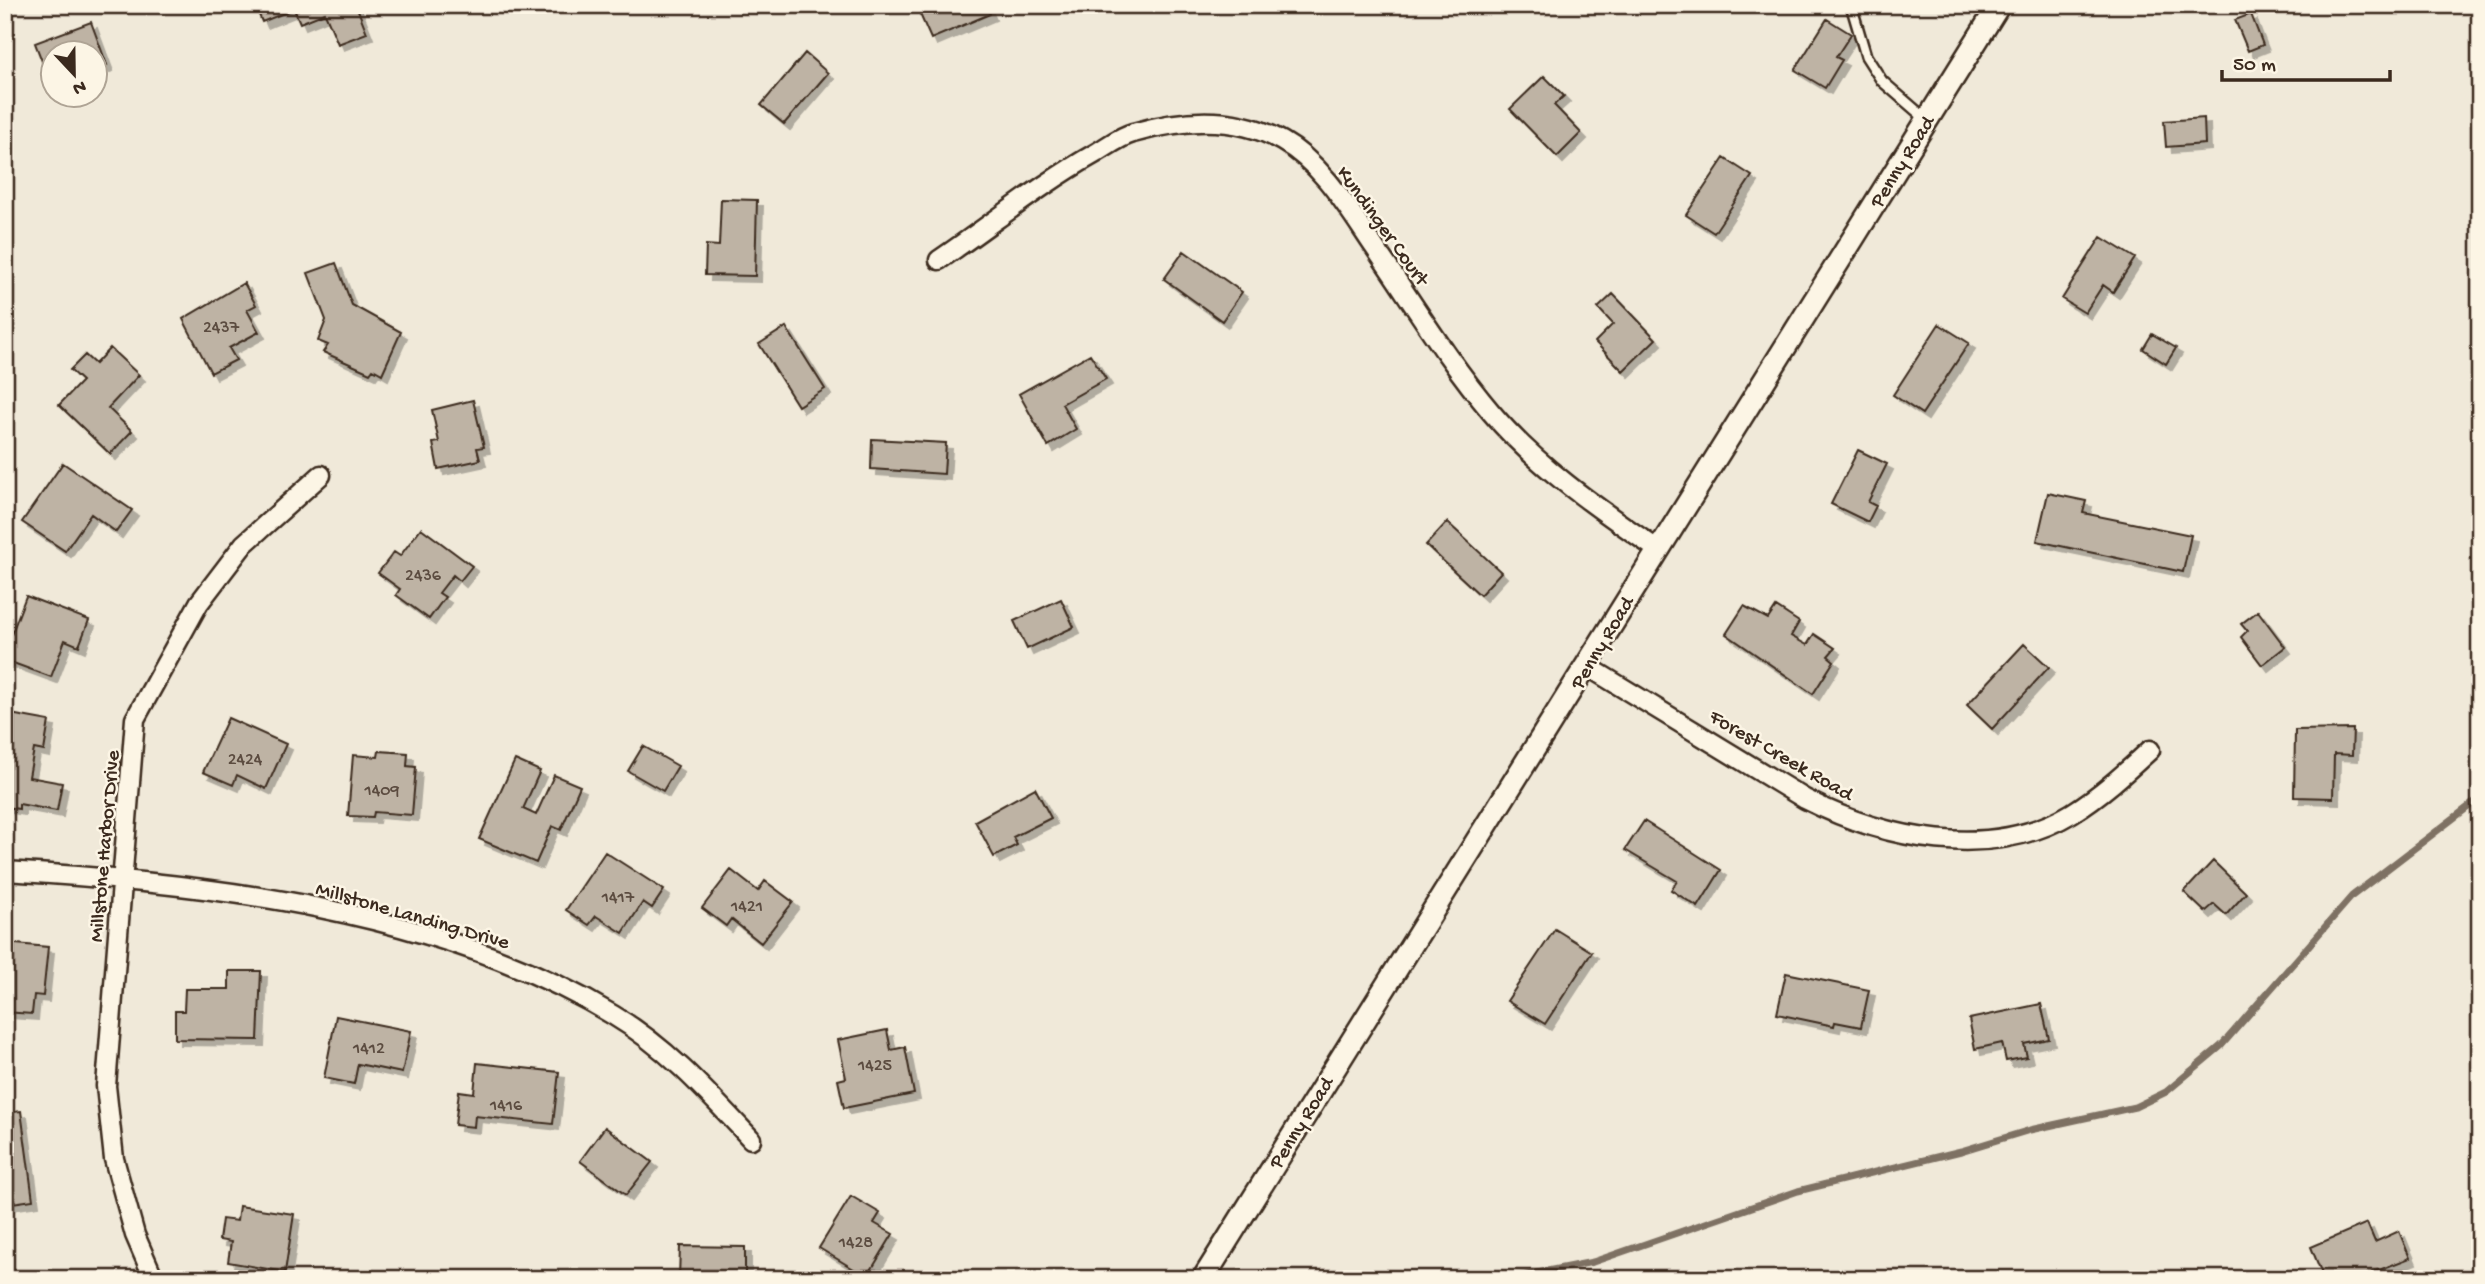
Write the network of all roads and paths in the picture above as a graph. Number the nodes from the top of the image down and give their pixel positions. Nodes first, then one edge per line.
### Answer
1 (1851, 5) edge
2 (1999, 5) edge
3 (1927, 120) junction
4 (939, 260) dead end
5 (321, 475) dead end
6 (1658, 550) junction
7 (1587, 666) junction
8 (2150, 750) dead end
9 (5, 871) edge
10 (123, 878) junction
11 (751, 1139) dead end
12 (154, 1279) edge
13 (1203, 1279) edge

1 - 3 lane
2 - 3 street, Penny Road
3 - 6 street, Penny Road
4 - 6 street, Kundinger Court
5 - 10 street, Millstone Harbor Drive
6 - 7 street, Penny Road
7 - 8 street, Forest Creek Road
7 - 13 street, Penny Road
9 - 10 street, Millstone Landing Drive
10 - 11 street, Millstone Landing Drive
10 - 12 street, Millstone Harbor Drive

